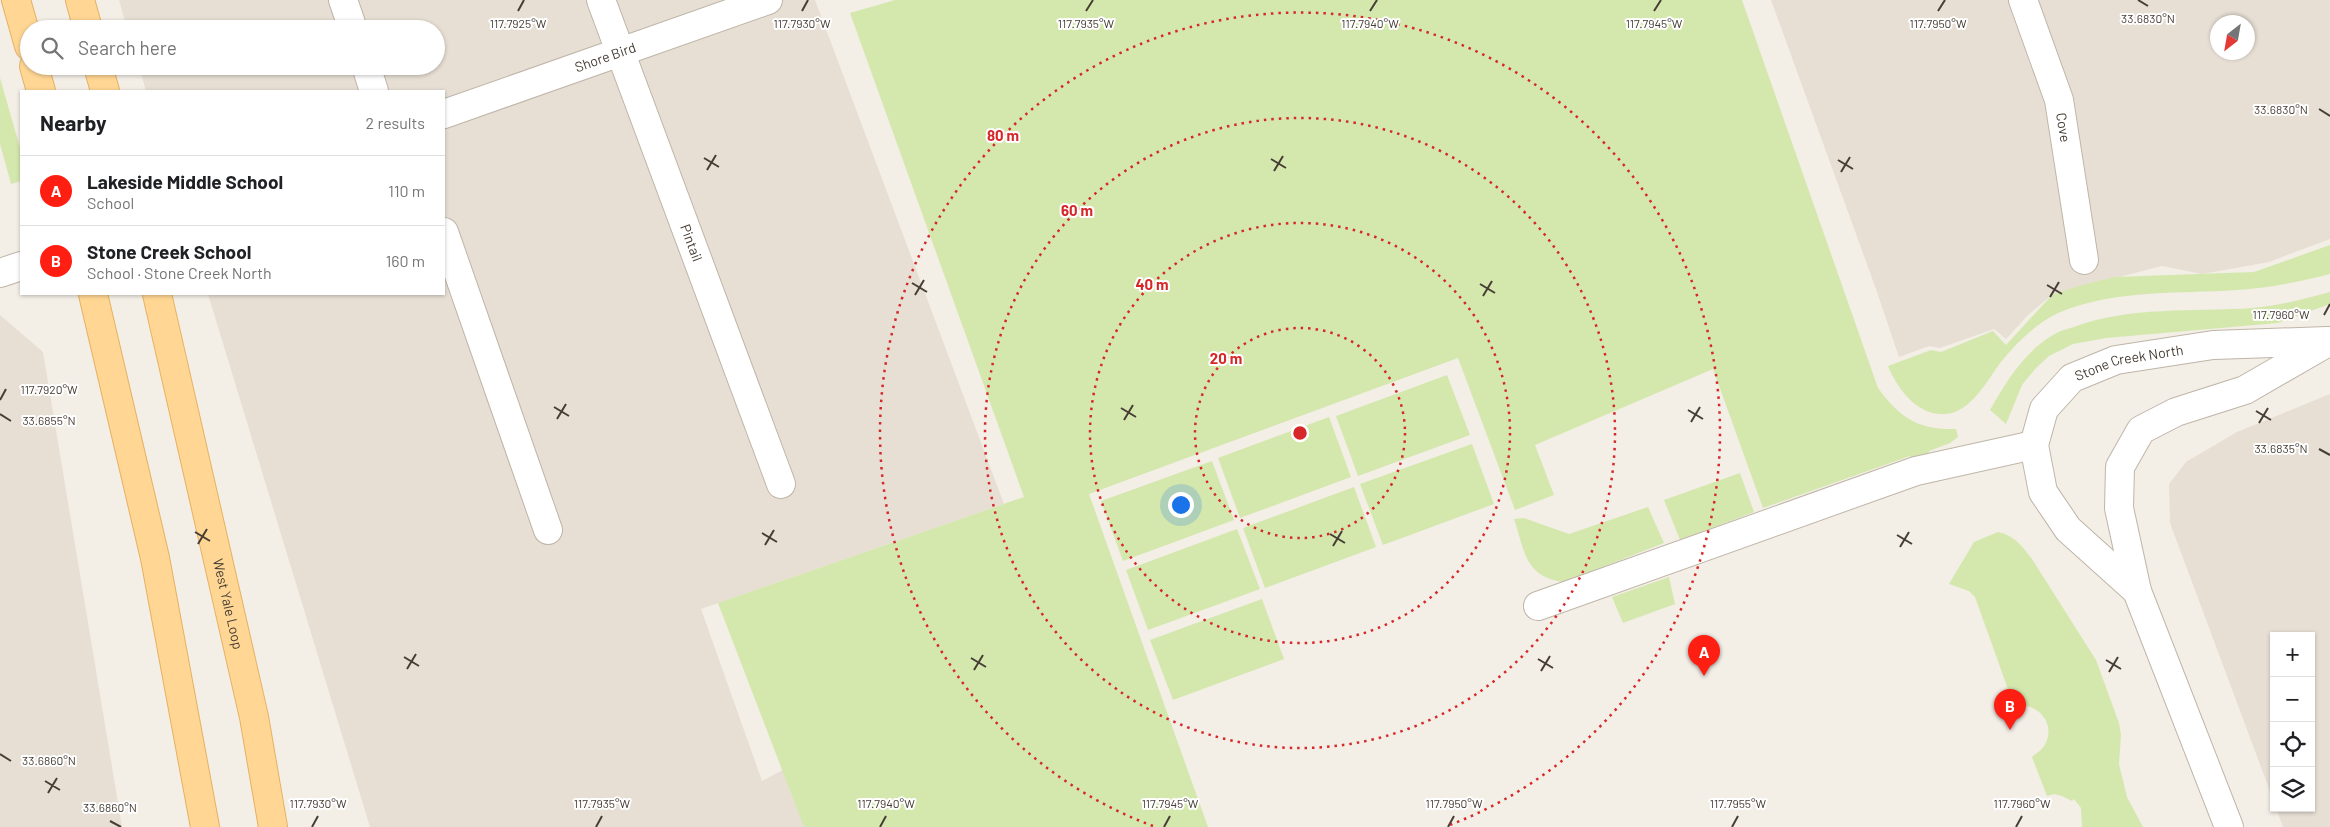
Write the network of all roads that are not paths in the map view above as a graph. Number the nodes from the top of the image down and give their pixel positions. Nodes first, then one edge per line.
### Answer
1 (16, 0) edge
2 (80, 0) edge
3 (343, 0) edge
4 (602, 0) edge
5 (768, 0) edge
6 (2023, 0) edge
7 (22, 20) edge
8 (86, 20) edge
9 (350, 20) edge
10 (620, 52) junction
11 (37, 75) edge
12 (101, 75) edge
13 (369, 75) edge
14 (41, 90) edge
15 (105, 90) edge
16 (374, 90) edge
17 (445, 114) edge
18 (445, 235) edge
19 (2084, 260) dead end
20 (20, 266) edge
21 (0, 274) edge
22 (93, 295) edge
23 (157, 295) edge
24 (2330, 341) edge
25 (2034, 444) junction
26 (781, 484) dead end
27 (548, 530) dead end
28 (2137, 591) junction
29 (1538, 606) dead end
30 (205, 827) edge
31 (273, 827) edge
32 (2229, 827) edge

1 - 7 main road
2 - 8 main road
3 - 9 street
4 - 10 street, Pintail
5 - 10 street, Shore Bird
6 - 19 street, Cove
10 - 17 street, Shore Bird
10 - 26 street, Pintail
11 - 14 main road
12 - 15 main road
13 - 16 street
18 - 27 street
20 - 21 street
22 - 30 main road
23 - 31 main road, West Yale Loop
24 - 25 street, Stone Creek North
24 - 28 street, Stone Creek North
25 - 28 street, Stone Creek North
25 - 29 street
28 - 32 street, Stone Creek North

